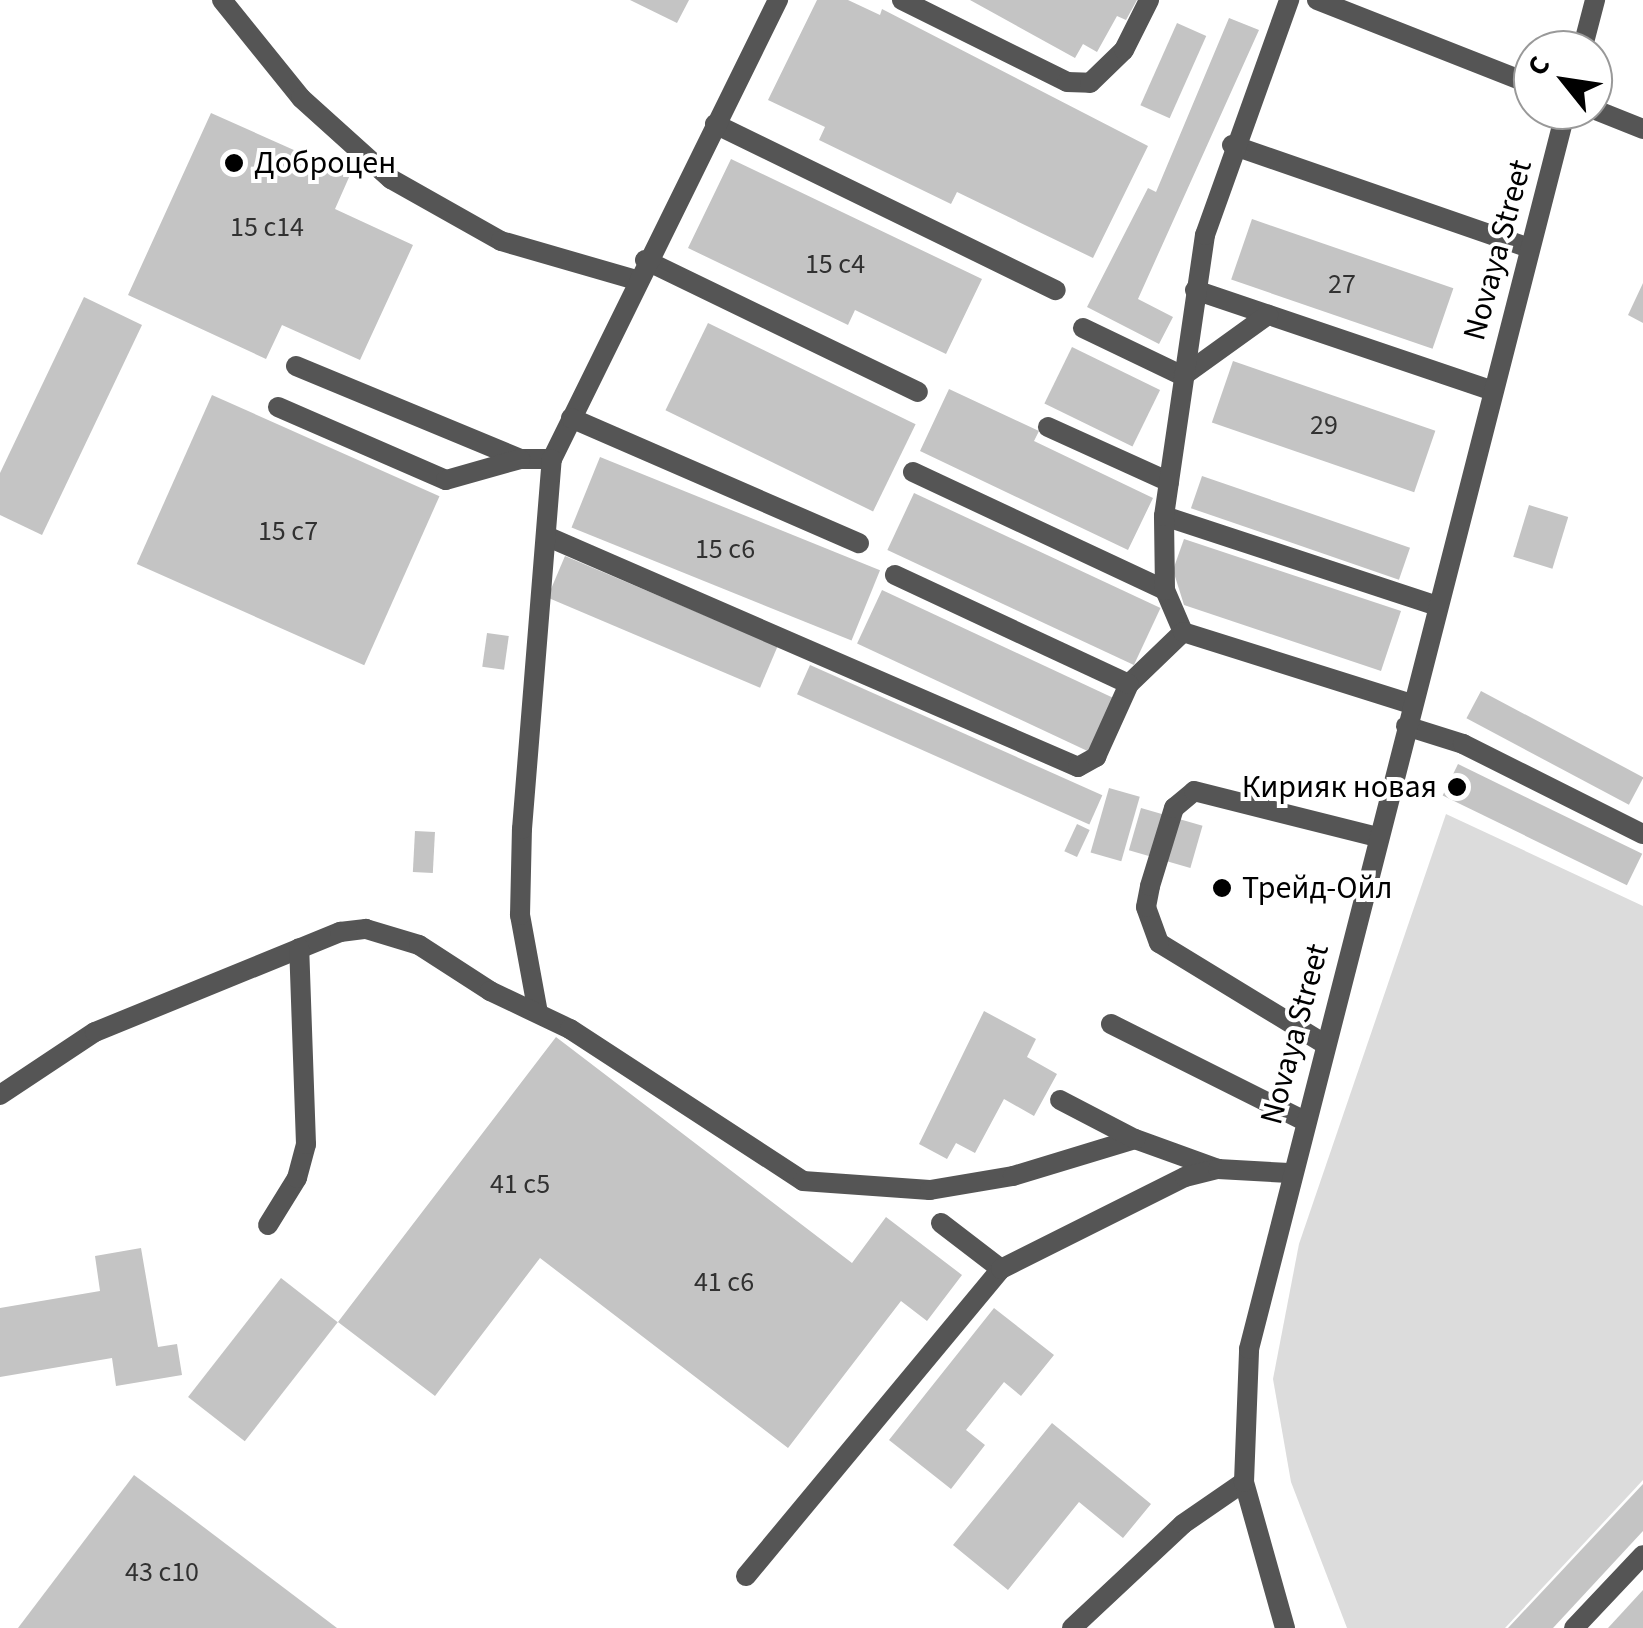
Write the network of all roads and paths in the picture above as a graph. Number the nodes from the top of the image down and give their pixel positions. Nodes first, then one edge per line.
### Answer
1 (222, 0) edge
2 (778, 0) edge
3 (902, 0) edge
4 (1149, 0) edge
5 (1289, 0) edge
6 (1318, 0) edge
7 (1596, 0) edge
8 (1588, 30) edge
9 (1513, 77) edge
10 (1613, 117) edge
11 (714, 124) junction
12 (1643, 129) edge
13 (1561, 130) edge
14 (1232, 145) junction
15 (1530, 248) junction
16 (646, 260) junction
17 (636, 280) junction
18 (1056, 290) dead end
19 (1195, 290) junction
20 (1268, 314) junction
21 (1083, 328) dead end
22 (296, 366) dead end
23 (1183, 376) junction
24 (1493, 390) junction
25 (918, 392) dead end
26 (278, 407) dead end
27 (571, 418) junction
28 (1048, 426) dead end
29 (552, 459) junction
30 (520, 460) junction
31 (914, 472) dead end
32 (1169, 482) junction
33 (1164, 516) junction
34 (546, 536) junction
35 (859, 544) dead end
36 (896, 575) dead end
37 (1164, 590) junction
38 (1437, 606) junction
39 (1183, 632) junction
40 (1130, 684) junction
41 (1412, 704) junction
42 (1406, 726) junction
43 (1643, 834) edge
44 (1377, 837) junction
45 (299, 948) junction
46 (538, 1013) junction
47 (1112, 1024) dead end
48 (1323, 1043) junction
49 (0, 1095) edge
50 (1060, 1100) dead end
51 (1303, 1120) junction
52 (1135, 1138) junction
53 (1218, 1169) junction
54 (1290, 1173) junction
55 (940, 1223) dead end
56 (268, 1225) dead end
57 (1001, 1269) junction
58 (1244, 1482) junction
59 (1643, 1555) edge
60 (746, 1576) dead end
61 (1072, 1628) edge
62 (1285, 1628) edge
63 (1574, 1628) edge

1 - 17 street
2 - 11 street
3 - 4 street
5 - 14 street
6 - 9 street
7 - 8 street
10 - 12 street
11 - 16 street
11 - 18 street
13 - 15 street, Novaya Street
14 - 15 street
14 - 19 street
15 - 24 street, Novaya Street
16 - 17 street
16 - 25 street
17 - 27 street
19 - 20 street
19 - 23 street
20 - 23 street
20 - 24 street
21 - 23 street
22 - 30 street
23 - 32 street
24 - 38 street, Novaya Street
26 - 30 street
27 - 29 street
27 - 35 street
28 - 32 street
29 - 30 street
29 - 34 street
31 - 37 street
32 - 33 street
33 - 37 street
33 - 38 street
34 - 40 street
34 - 46 street
36 - 40 street
37 - 39 street
38 - 41 street, Novaya Street
39 - 40 street
39 - 41 street
41 - 42 street, Novaya Street
42 - 43 street
42 - 44 street, Novaya Street
44 - 48 street, Novaya Street
44 - 48 street
45 - 46 street
45 - 49 street
45 - 56 street
46 - 52 street
47 - 51 street
48 - 51 street, Novaya Street
50 - 52 street
51 - 54 street, Novaya Street
52 - 53 street
53 - 54 street
53 - 57 street
54 - 58 street, Novaya Street
55 - 57 street
57 - 60 street
58 - 61 street
58 - 62 street, Novaya Street
59 - 63 street

